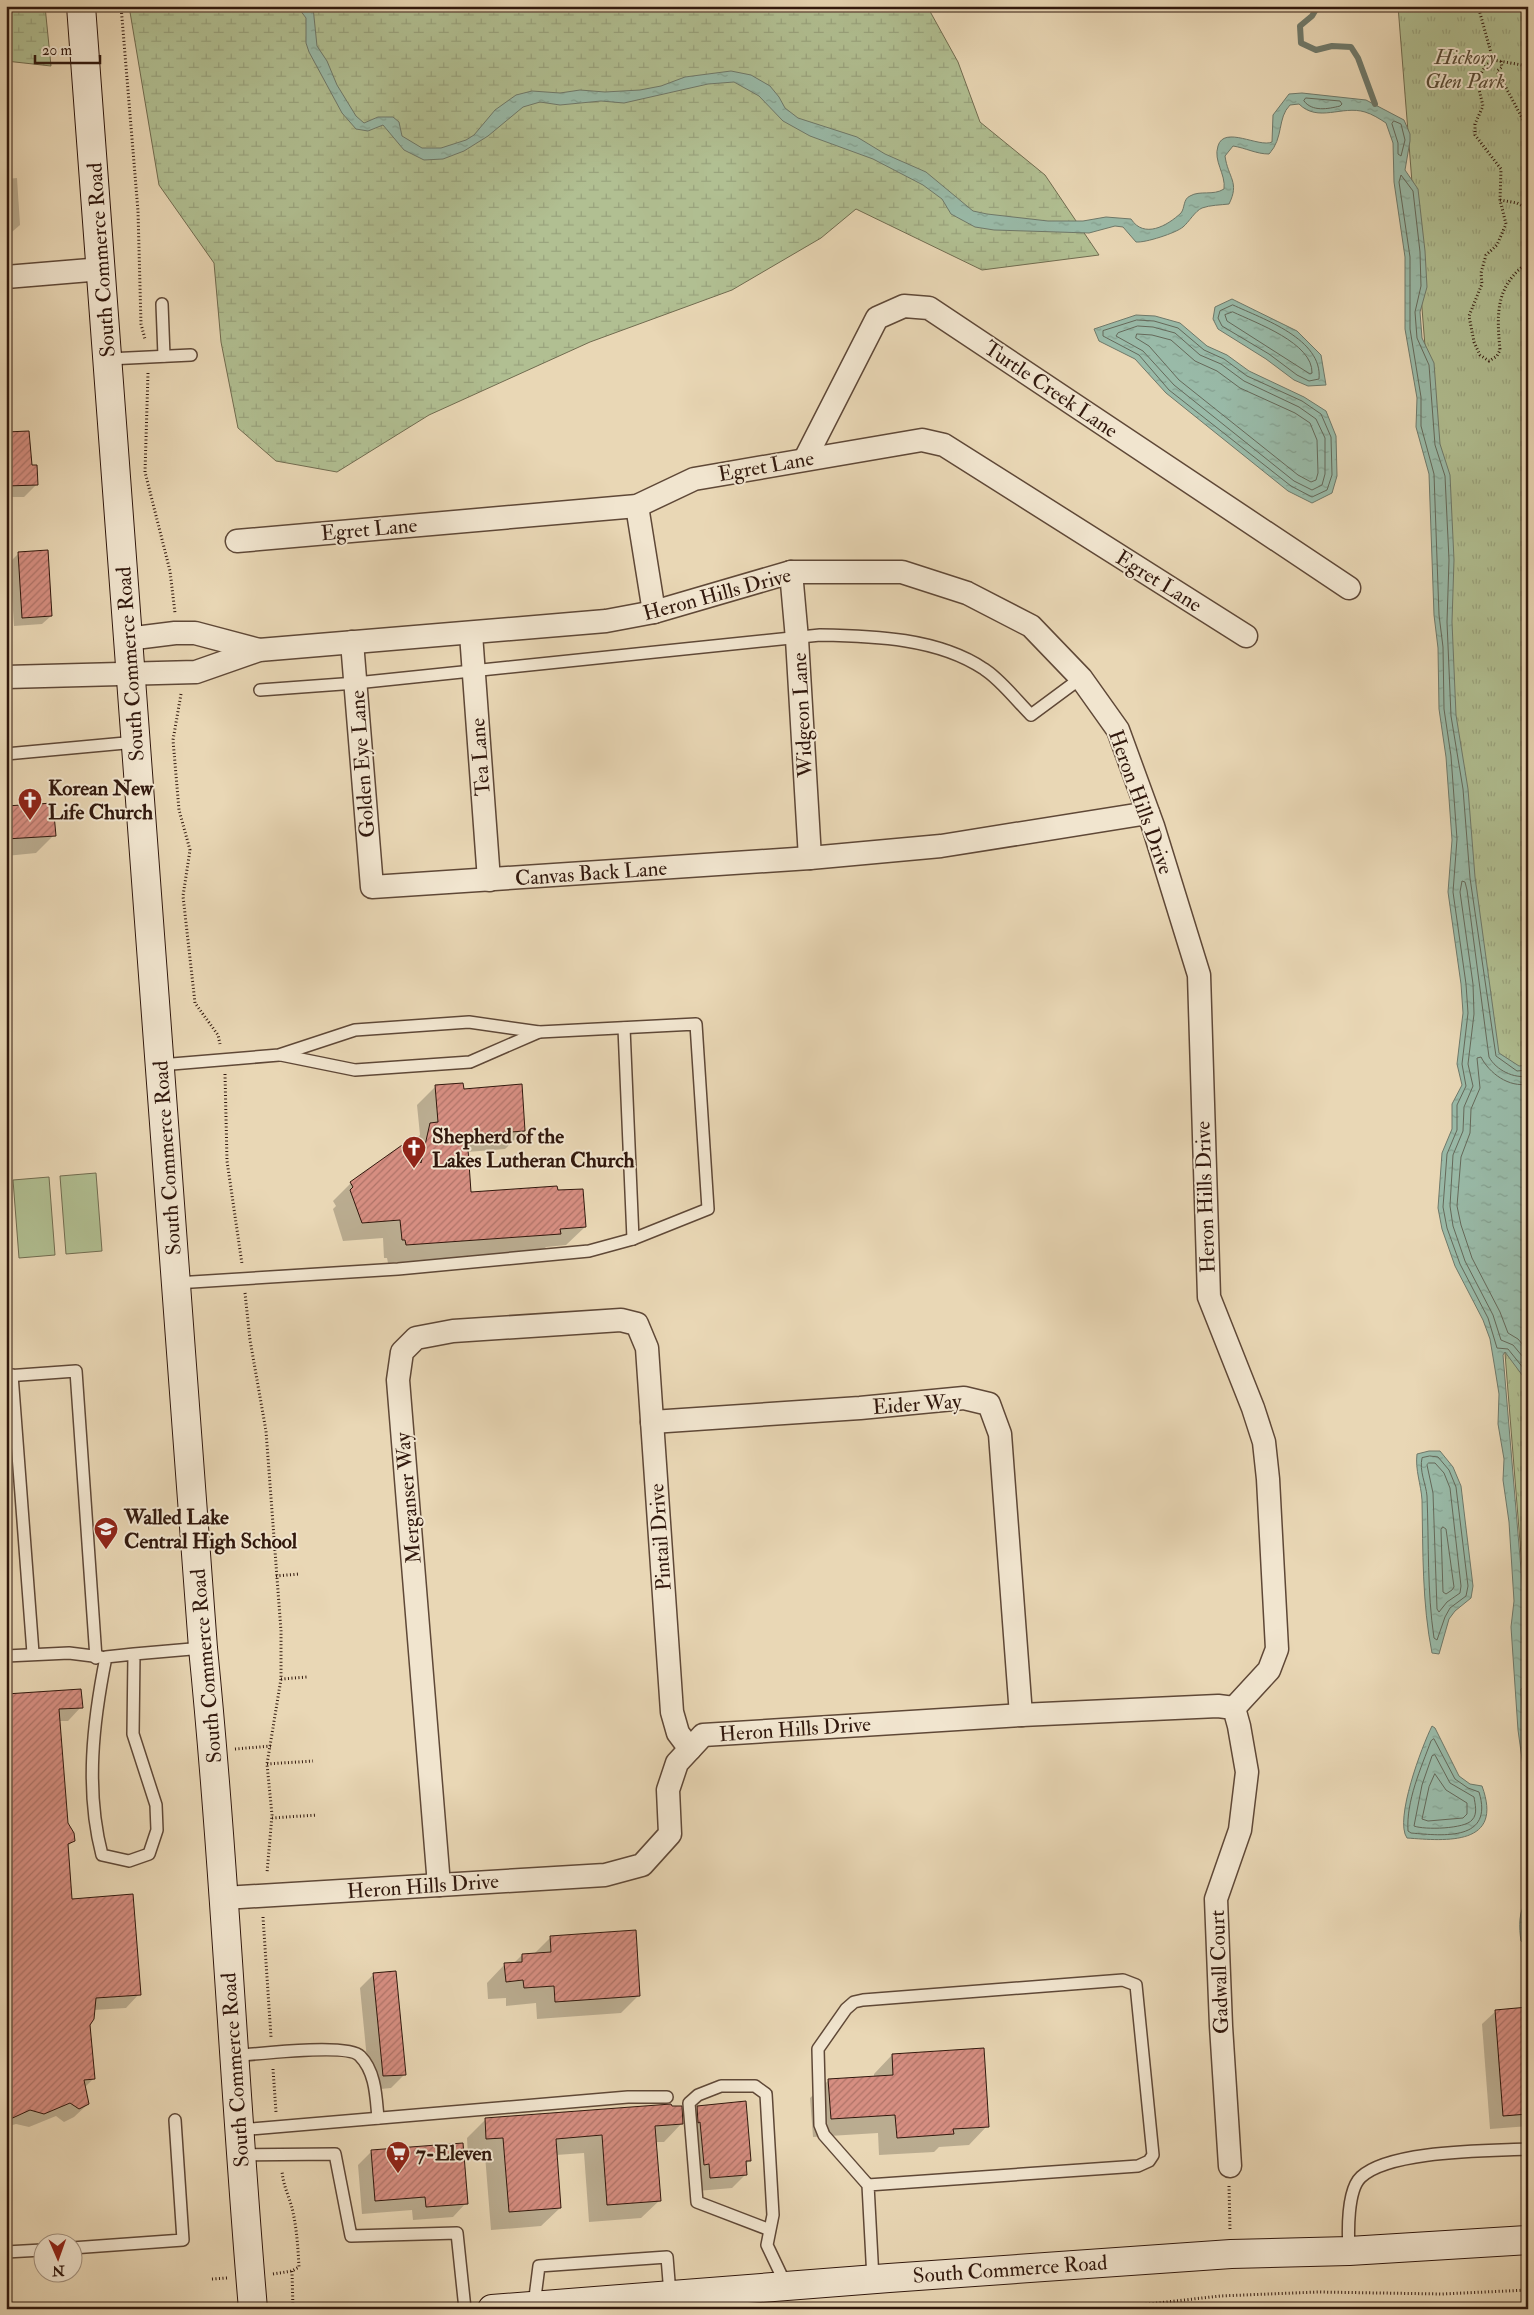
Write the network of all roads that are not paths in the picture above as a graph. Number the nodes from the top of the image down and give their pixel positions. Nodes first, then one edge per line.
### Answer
1 (81, 6) edge
2 (102, 269) junction
3 (6, 277) edge
4 (162, 304) dead end
5 (191, 355) dead end
6 (164, 356) junction
7 (108, 359) junction
8 (805, 459) junction
9 (637, 506) junction
10 (237, 541) dead end
11 (791, 572) junction
12 (1349, 588) dead end
13 (654, 612) junction
14 (471, 634) junction
15 (1246, 636) dead end
16 (127, 639) junction
17 (797, 639) junction
18 (352, 642) junction
19 (259, 650) junction
20 (473, 671) junction
21 (132, 674) junction
22 (6, 677) edge
23 (1081, 678) junction
24 (356, 683) junction
25 (260, 690) dead end
26 (136, 742) junction
27 (6, 754) edge
28 (1148, 813) junction
29 (810, 858) junction
30 (489, 880) junction
31 (372, 887) joint
32 (624, 1028) junction
33 (539, 1032) junction
34 (279, 1055) junction
35 (160, 1065) junction
36 (632, 1239) junction
37 (176, 1283) junction
38 (637, 1324) joint
39 (9, 1375) edge
40 (652, 1422) junction
41 (203, 1648) junction
42 (34, 1653) junction
43 (134, 1654) junction
44 (6, 1656) edge
45 (101, 1657) junction
46 (1226, 1707) junction
47 (1021, 1715) junction
48 (690, 1748) junction
49 (439, 1886) junction
50 (224, 1898) junction
51 (234, 2056) junction
52 (667, 2096) dead end
53 (378, 2118) junction
54 (175, 2120) dead end
55 (240, 2142) junction
56 (1528, 2149) edge
57 (1230, 2166) road end
58 (868, 2185) junction
59 (770, 2230) junction
60 (1528, 2240) edge
61 (82, 2247) edge
62 (32, 2251) edge
63 (1349, 2251) junction
64 (6, 2252) edge
65 (873, 2279) junction
66 (786, 2285) junction
67 (670, 2294) junction
68 (534, 2305) junction
69 (606, 2305) edge
70 (253, 2309) edge
71 (466, 2309) edge
72 (492, 2309) edge

1 - 2 street, South Commerce Road
2 - 3 street
2 - 7 street, South Commerce Road
4 - 6 lane
5 - 6 lane
6 - 7 lane
7 - 16 street, South Commerce Road
8 - 9 street, Egret Lane
8 - 12 street, Turtle Creek Lane
8 - 15 street, Egret Lane
9 - 10 street, Egret Lane
9 - 13 street
11 - 13 street, Heron Hills Drive
11 - 17 street, Widgeon Lane
11 - 23 street, Heron Hills Drive
13 - 14 street, Heron Hills Drive
14 - 18 street, Heron Hills Drive
14 - 20 street, Tea Lane
16 - 19 street, Heron Hills Drive
16 - 21 street, South Commerce Road
17 - 20 lane
17 - 23 lane
17 - 29 street, Widgeon Lane
18 - 19 street, Heron Hills Drive
18 - 24 street, Golden Eye Lane
19 - 21 street, Heron Hills Drive
20 - 24 lane
20 - 30 street, Tea Lane
21 - 22 street, Heron Hills Drive
21 - 26 street, South Commerce Road
23 - 28 street, Heron Hills Drive
24 - 25 lane
24 - 31 street, Golden Eye Lane
26 - 27 lane
26 - 35 street, South Commerce Road
28 - 29 street, Canvas Back Lane
28 - 46 street, Heron Hills Drive
29 - 30 street, Canvas Back Lane
30 - 31 street, Canvas Back Lane
32 - 33 lane
32 - 36 lane
32 - 36 lane
33 - 34 lane
33 - 34 lane
34 - 35 lane
35 - 37 street, South Commerce Road
36 - 37 lane
37 - 41 street, South Commerce Road
38 - 40 street, Pintail Drive
38 - 49 street, Merganser Way
39 - 42 lane
39 - 45 lane
40 - 47 street, Eider Way
40 - 48 street, Pintail Drive
41 - 43 lane
41 - 50 street, South Commerce Road
42 - 44 lane
42 - 45 lane
43 - 45 lane
43 - 45 lane
46 - 47 street, Heron Hills Drive
46 - 57 street, Gadwall Court
47 - 48 street, Heron Hills Drive
48 - 49 street, Heron Hills Drive
49 - 50 street, Heron Hills Drive
50 - 51 street, South Commerce Road
51 - 53 lane
51 - 55 street, South Commerce Road
52 - 53 lane
53 - 55 lane
54 - 61 lane
55 - 70 street, South Commerce Road
55 - 71 lane
56 - 63 lane
58 - 58 lane
58 - 65 lane
59 - 59 lane
59 - 66 lane
60 - 63 street, South Commerce Road
62 - 64 lane
63 - 65 street, South Commerce Road
65 - 66 street, South Commerce Road
66 - 67 street, South Commerce Road
67 - 68 lane
67 - 69 street, South Commerce Road
68 - 69 street, South Commerce Road
68 - 72 street, South Commerce Road

